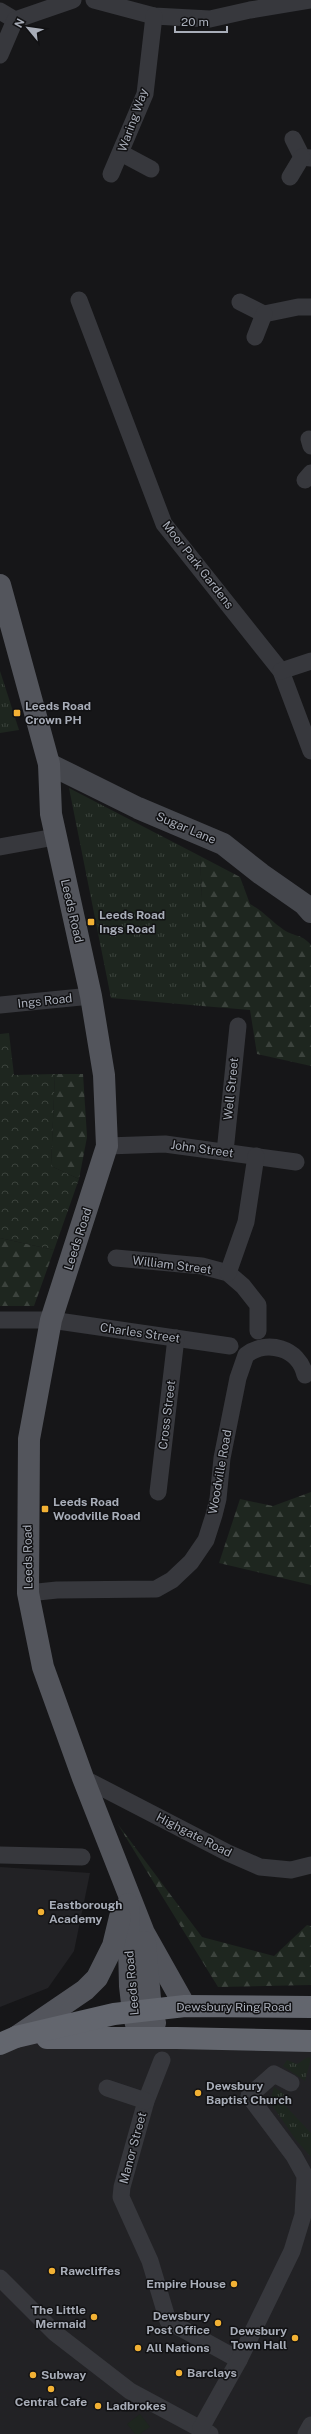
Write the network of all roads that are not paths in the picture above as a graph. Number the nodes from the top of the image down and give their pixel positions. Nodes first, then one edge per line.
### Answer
1 (73, 0) edge
2 (94, 0) edge
3 (311, 0) edge
4 (248, 5) edge
5 (0, 11) edge
6 (154, 16) junction
7 (15, 20) junction
8 (0, 56) edge
9 (293, 139) dead end
10 (121, 153) junction
11 (306, 158) edge
12 (151, 169) dead end
13 (111, 174) dead end
14 (290, 177) dead end
15 (79, 300) dead end
16 (240, 302) dead end
17 (311, 307) edge
18 (264, 314) junction
19 (255, 337) dead end
20 (0, 585) edge
21 (311, 660) edge
22 (281, 670) junction
23 (311, 751) edge
24 (49, 764) junction
25 (56, 837) junction
26 (0, 847) edge
27 (311, 912) edge
28 (91, 996) junction
29 (0, 1005) edge
30 (238, 1026) dead end
31 (108, 1146) junction
32 (225, 1152) junction
33 (256, 1156) junction
34 (296, 1162) dead end
35 (116, 1258) dead end
36 (228, 1273) junction
37 (0, 1320) edge
38 (51, 1320) junction
39 (258, 1331) dead end
40 (176, 1338) junction
41 (230, 1346) dead end
42 (305, 1375) dead end
43 (158, 1492) dead end
44 (28, 1593) junction
45 (84, 1778) junction
46 (0, 1855) edge
47 (82, 1857) dead end
48 (311, 1865) edge
49 (127, 1887) junction
50 (144, 1933) junction
51 (185, 2006) junction
52 (311, 2007) edge
53 (142, 2011) junction
54 (148, 2038) junction
55 (8, 2041) edge
56 (311, 2041) edge
57 (162, 2060) dead end
58 (291, 2083) dead end
59 (107, 2088) dead end
60 (146, 2101) junction
61 (308, 2177) edge
62 (2, 2281) edge
63 (239, 2360) junction
64 (311, 2425) edge
65 (206, 2431) edge
66 (306, 2434) edge

1 - 7 street
2 - 6 street
3 - 4 street
4 - 6 street
5 - 7 street
6 - 10 street, Waring Way
7 - 8 street
9 - 11 street
10 - 12 street
10 - 13 street, Waring Way
11 - 14 street
15 - 22 street, Moor Park Gardens
16 - 18 street
17 - 18 street
18 - 19 street
20 - 24 main road, Leeds Road
21 - 22 street
22 - 23 street, Moor Park Gardens
24 - 25 main road, Leeds Road
24 - 27 street, Sugar Lane
25 - 26 street
25 - 28 main road, Leeds Road
28 - 29 street, Ings Road
28 - 31 main road, Leeds Road
30 - 32 street, Well Street
31 - 32 street, John Street
31 - 38 main road, Leeds Road
32 - 33 street, John Street
33 - 34 street, John Street
33 - 36 street, William Street
35 - 36 street, William Street
36 - 39 street, William Street
37 - 38 street, Charles Street
38 - 40 street, Charles Street
38 - 44 main road, Leeds Road
40 - 41 street, Charles Street
40 - 43 street, Cross Street
42 - 44 street, Woodville Road
44 - 45 main road, Leeds Road
45 - 48 street, Highgate Road
45 - 49 main road, Leeds Road
46 - 47 street
49 - 50 main road, Leeds Road
49 - 53 main road, Leeds Road
49 - 55 main road
50 - 51 main road, Leeds Road
50 - 53 main road, Leeds Road
51 - 52 highway, Dewsbury Ring Road
51 - 53 highway, Dewsbury Ring Road
53 - 54 main road, Leeds Road
53 - 55 highway, Dewsbury Ring Road
54 - 55 highway
54 - 56 highway
57 - 60 street, Manor Street
58 - 61 street
59 - 60 street, Manor Street
60 - 63 street, Manor Street
61 - 63 street
62 - 65 street
63 - 65 street
64 - 66 street

